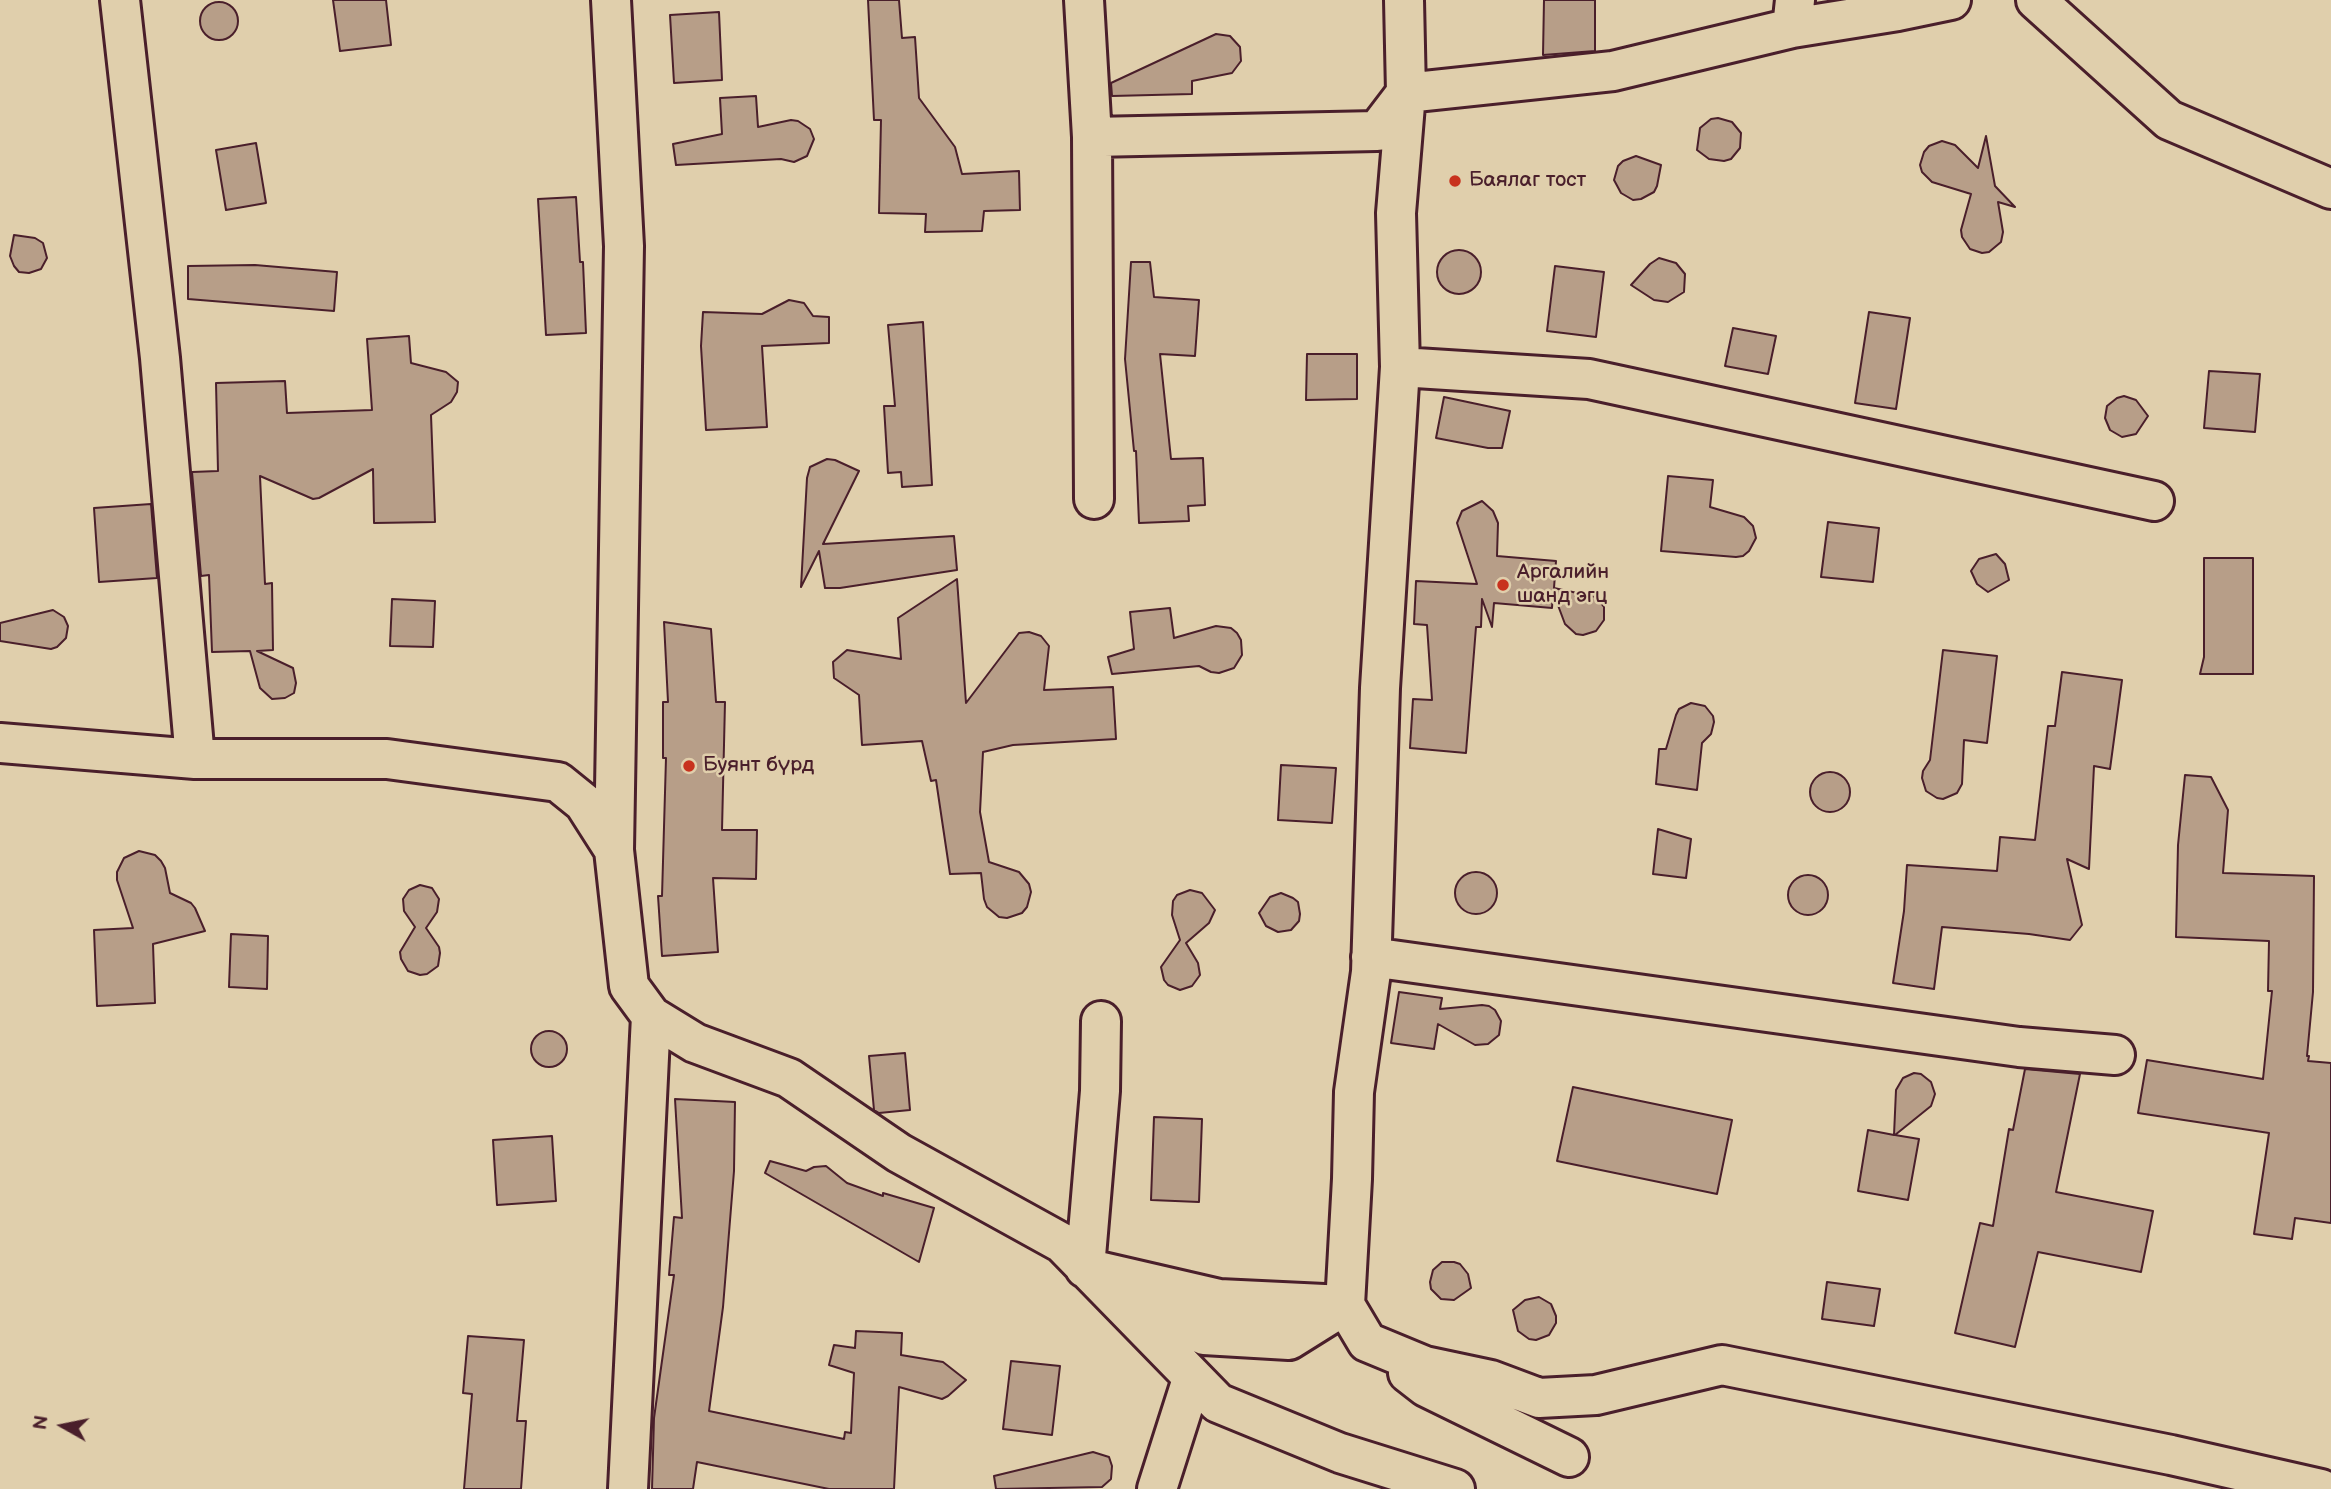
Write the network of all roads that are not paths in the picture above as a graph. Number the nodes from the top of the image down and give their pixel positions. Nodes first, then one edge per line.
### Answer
1 (120, 0) edge
2 (611, 0) edge
3 (1084, 0) edge
4 (1404, 0) edge
5 (1951, 0) edge
6 (2036, 0) edge
7 (1793, 14) edge
8 (1406, 93) junction
9 (1092, 137) junction
10 (2331, 189) edge
11 (1400, 367) junction
12 (1094, 499) dead end
13 (2154, 501) dead end
14 (0, 743) edge
15 (195, 759) junction
16 (614, 850) junction
17 (1371, 957) junction
18 (651, 1016) junction
19 (1101, 1021) dead end
20 (2115, 1055) dead end
21 (1085, 1268) junction
22 (1345, 1305) junction
23 (1367, 1342) junction
24 (1192, 1379) junction
25 (1569, 1457) dead end
26 (628, 1489) edge
27 (1157, 1489) edge
28 (1455, 1489) edge
29 (2321, 1489) edge

1 - 15 street
2 - 16 street
3 - 9 street
4 - 8 street
5 - 7 street
6 - 10 street
7 - 8 street
8 - 9 street
8 - 11 street
9 - 12 street
11 - 13 street
11 - 17 street
14 - 15 street
15 - 16 street
16 - 18 street
17 - 20 street
17 - 22 street
18 - 21 street
18 - 26 street
19 - 21 street
21 - 22 street
21 - 24 street
22 - 23 street
23 - 25 street
23 - 29 street
24 - 27 street
24 - 28 street

